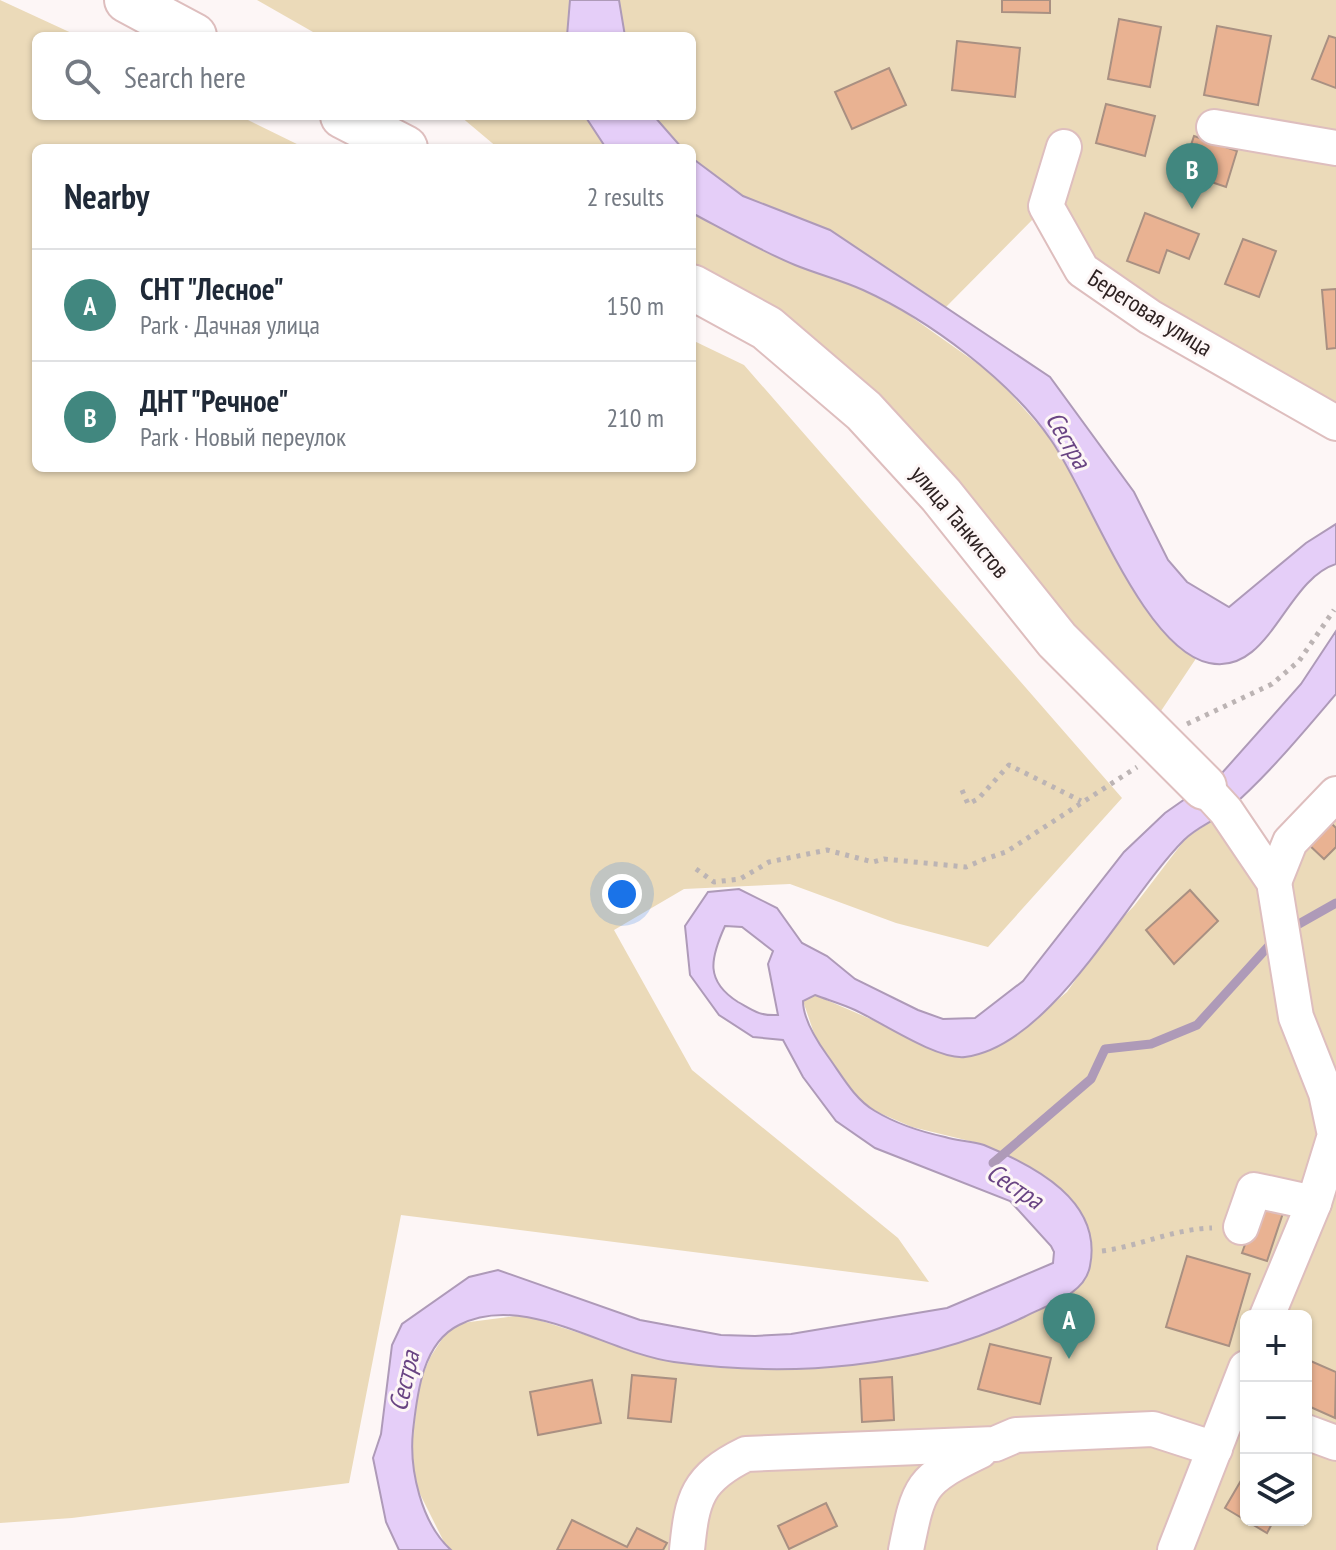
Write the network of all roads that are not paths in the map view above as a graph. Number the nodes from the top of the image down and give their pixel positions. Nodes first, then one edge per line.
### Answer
1 (127, 0) edge
2 (187, 32) edge
3 (351, 120) edge
4 (1214, 127) dead end
5 (397, 144) edge
6 (1064, 147) dead end
7 (1336, 148) edge
8 (696, 289) edge
9 (1336, 423) edge
10 (1336, 794) edge
11 (1215, 799) joint
12 (1274, 882) junction
13 (1332, 1166) edge
14 (1314, 1203) junction
15 (1241, 1227) dead end
16 (1269, 1310) edge
17 (1243, 1382) edge
18 (1239, 1406) edge
19 (1312, 1434) edge
20 (1336, 1443) edge
21 (995, 1444) junction
22 (1215, 1449) junction
23 (687, 1550) edge
24 (906, 1550) edge
25 (1175, 1550) edge

1 - 2 street
3 - 5 street
4 - 7 street
6 - 9 street, Береговая улица
8 - 11 street, улица Танкистов
10 - 12 street
11 - 12 street
12 - 13 street
13 - 14 street
14 - 15 street
14 - 16 street
17 - 18 street
18 - 22 street
19 - 20 street
21 - 22 street
21 - 23 street
21 - 24 street
22 - 25 street

